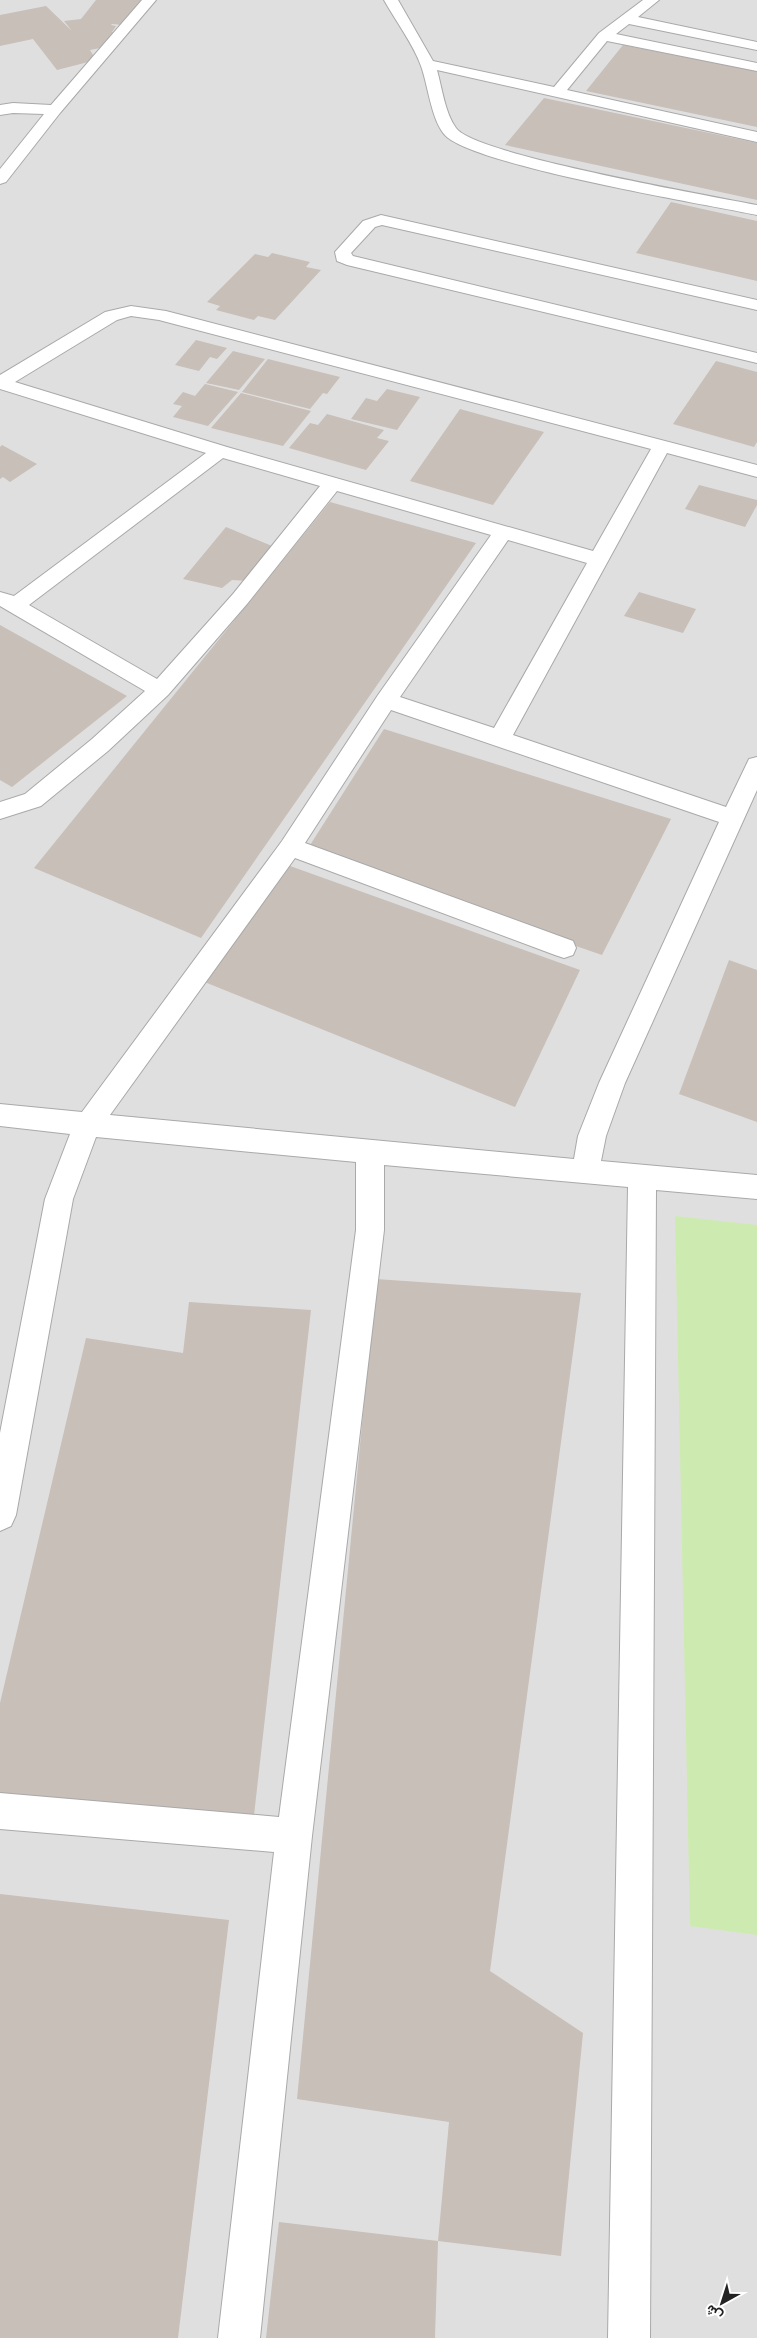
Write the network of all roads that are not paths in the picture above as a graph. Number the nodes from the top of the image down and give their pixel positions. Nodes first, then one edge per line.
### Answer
1 (149, 0) edge
2 (391, 0) edge
3 (652, 0) edge
4 (625, 18) junction
5 (604, 36) junction
6 (757, 46) edge
7 (428, 64) junction
8 (757, 67) edge
9 (557, 93) junction
10 (4, 108) edge
11 (55, 110) junction
12 (757, 137) edge
13 (0, 179) edge
14 (757, 210) edge
15 (757, 305) edge
16 (757, 358) edge
17 (0, 383) edge
18 (662, 446) junction
19 (220, 451) junction
20 (757, 471) edge
21 (333, 483) junction
22 (503, 533) junction
23 (600, 560) junction
24 (8, 601) edge
25 (160, 690) junction
26 (386, 700) junction
27 (499, 739) junction
28 (757, 765) edge
29 (0, 810) edge
30 (733, 818) junction
31 (290, 847) junction
32 (564, 948) dead end
33 (0, 1115) edge
34 (88, 1126) junction
35 (370, 1152) junction
36 (586, 1171) junction
37 (642, 1176) junction
38 (757, 1187) edge
39 (0, 1516) edge
40 (0, 1811) edge
41 (294, 1836) junction
42 (239, 2338) edge
43 (628, 2338) edge

1 - 11 street
2 - 7 street
3 - 4 street
4 - 5 street
4 - 6 street
5 - 8 street
5 - 9 street
7 - 9 street
7 - 14 street
9 - 12 street
10 - 11 street
11 - 13 street
15 - 16 street
17 - 18 street
17 - 19 street
18 - 20 street
18 - 23 street
19 - 21 street
19 - 24 street
21 - 22 street
21 - 25 street
22 - 23 street
22 - 26 street
23 - 27 street
24 - 25 street
25 - 29 street
26 - 27 street
26 - 31 street
27 - 30 street
28 - 30 street
30 - 36 street
31 - 32 street
31 - 34 street
33 - 34 street
34 - 35 street
34 - 39 street
35 - 36 street
35 - 41 street
36 - 37 street
37 - 38 street
37 - 43 street
40 - 41 street
41 - 42 street

